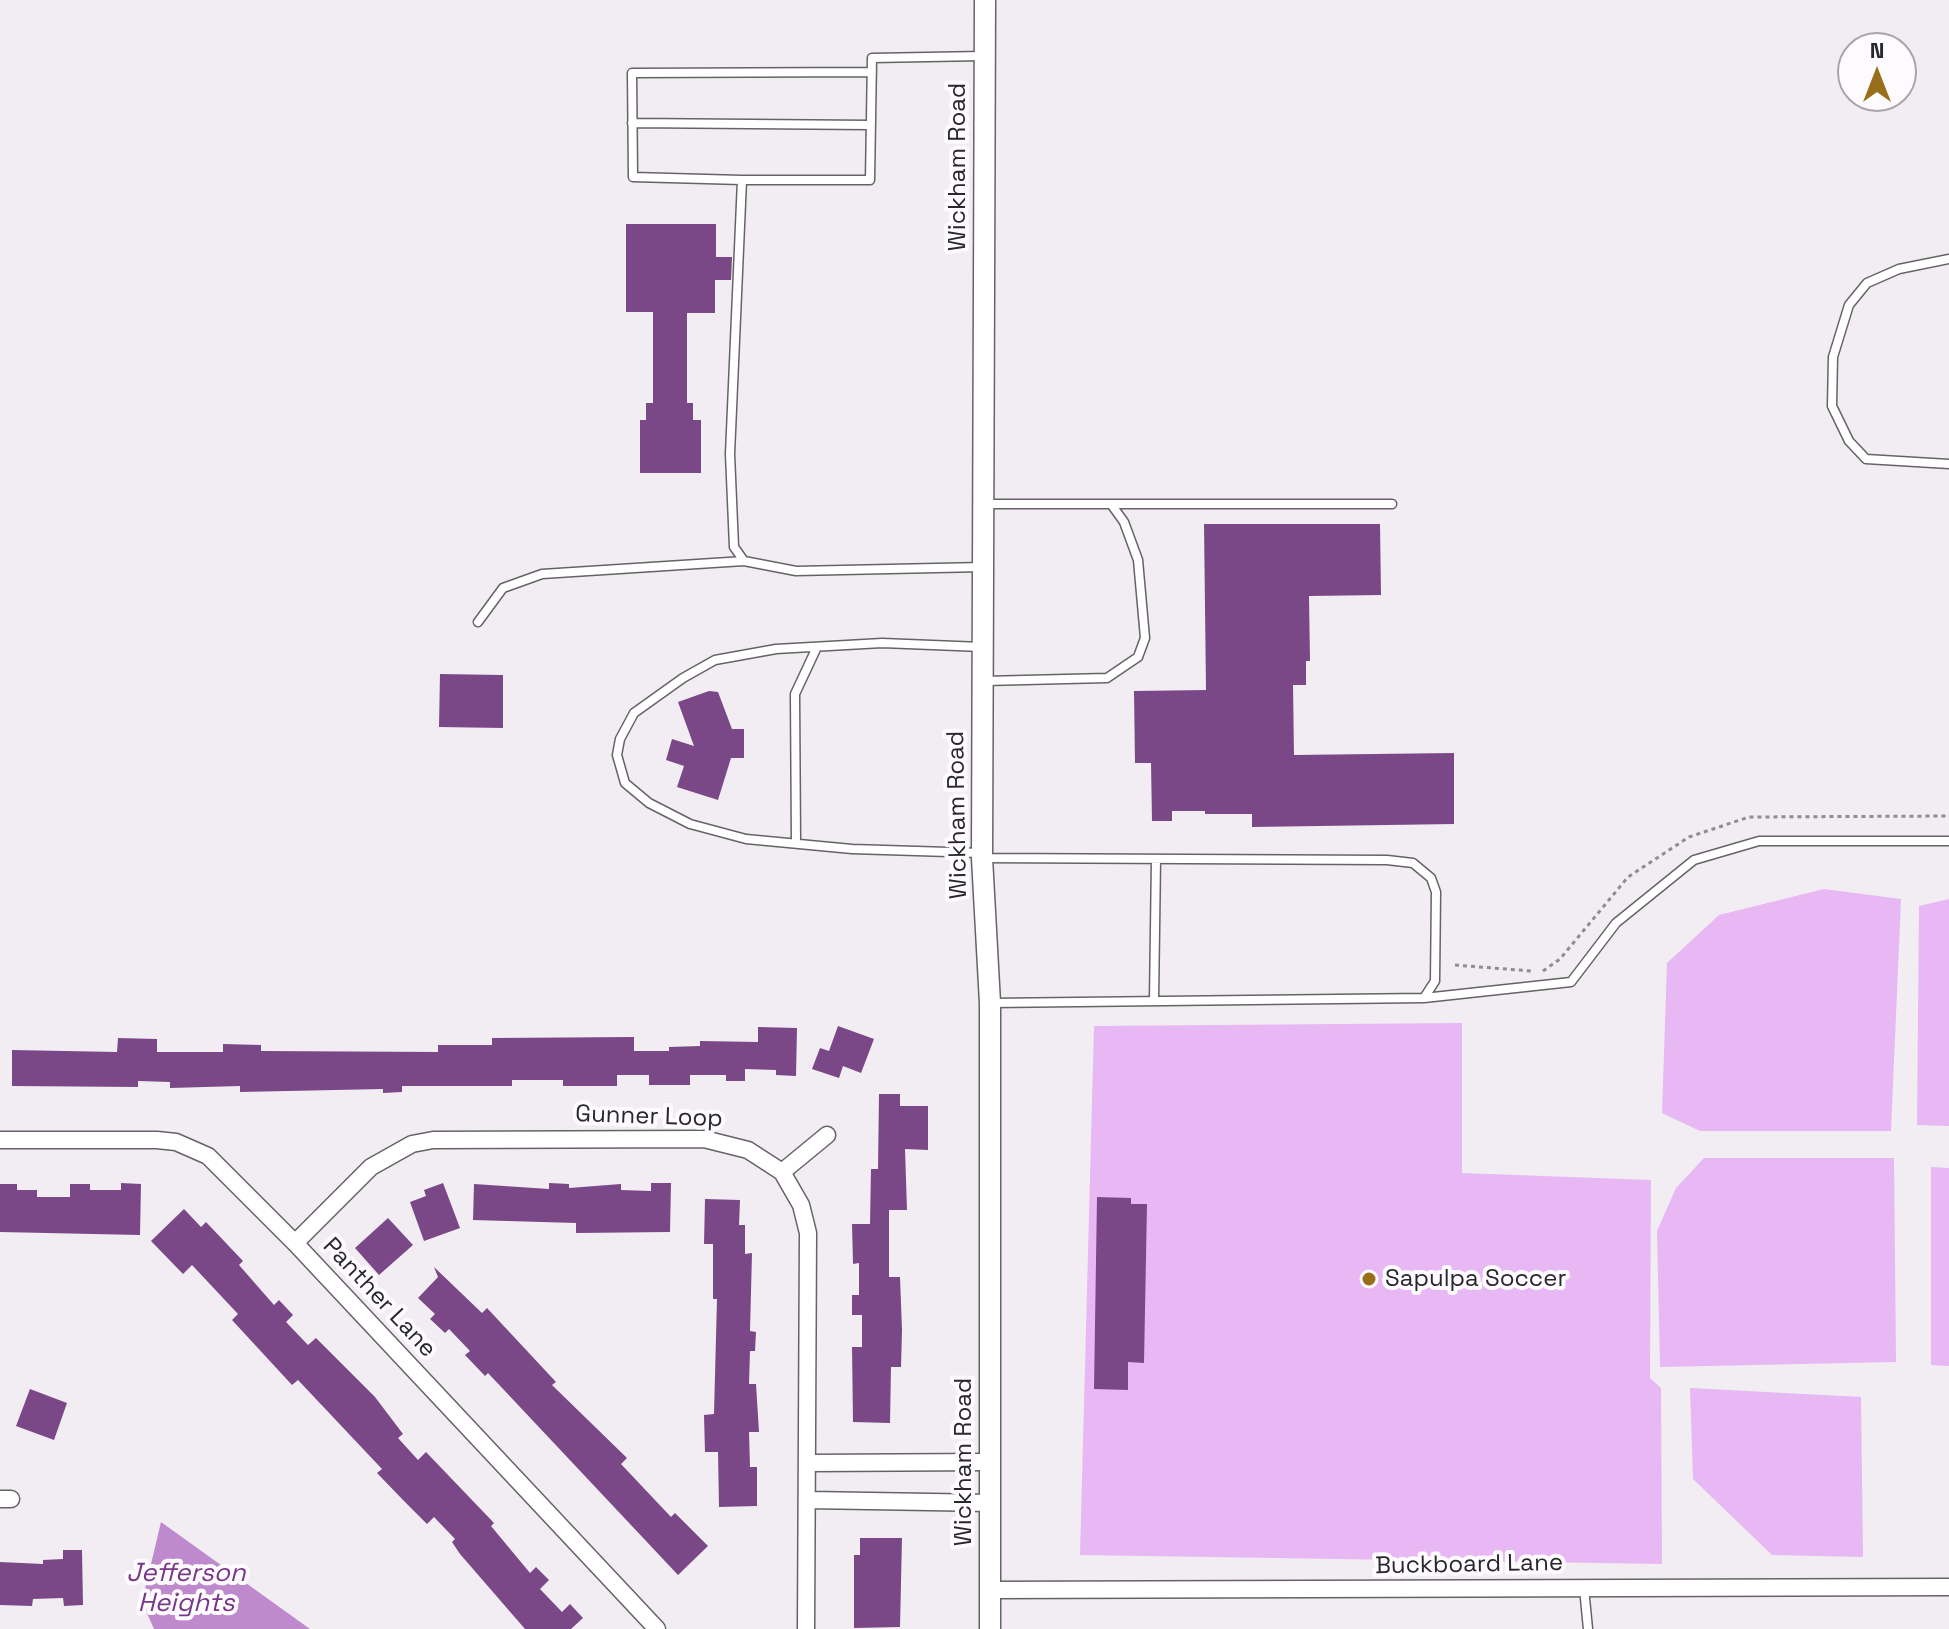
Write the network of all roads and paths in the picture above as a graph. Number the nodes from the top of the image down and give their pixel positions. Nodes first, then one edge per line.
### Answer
1 (985, 0) edge
2 (984, 56) junction
3 (872, 72) junction
4 (632, 123) junction
5 (870, 125) junction
6 (742, 180) junction
7 (1949, 259) edge
8 (1949, 464) edge
9 (984, 504) junction
10 (1111, 504) junction
11 (1392, 504) dead end
12 (744, 561) junction
13 (984, 567) junction
14 (478, 622) dead end
15 (817, 647) junction
16 (983, 648) junction
17 (983, 681) junction
18 (1949, 841) edge
19 (796, 843) junction
20 (982, 856) junction
21 (1156, 859) junction
22 (1424, 998) junction
23 (1154, 1000) junction
24 (990, 1003) junction
25 (827, 1135) dead end
26 (0, 1140) edge
27 (782, 1172) junction
28 (295, 1243) junction
29 (990, 1462) junction
30 (809, 1463) junction
31 (809, 1500) junction
32 (990, 1503) junction
33 (1949, 1587) edge
34 (1584, 1588) junction
35 (990, 1590) junction
36 (657, 1629) edge
37 (806, 1629) edge
38 (990, 1629) edge
39 (1588, 1629) edge

1 - 2 street, Wickham Road
2 - 3 lane
2 - 9 street, Wickham Road
3 - 4 lane
3 - 5 lane
4 - 5 lane
4 - 6 lane
5 - 6 lane
6 - 12 lane
7 - 8 lane
9 - 10 lane
9 - 13 street, Wickham Road
10 - 11 lane
10 - 17 lane
12 - 13 lane
12 - 14 lane
13 - 16 street, Wickham Road
15 - 16 lane
15 - 19 lane
15 - 19 lane
16 - 17 street, Wickham Road
17 - 20 street, Wickham Road
18 - 22 lane
19 - 20 lane
20 - 21 lane
20 - 24 street, Wickham Road
21 - 22 lane
21 - 23 lane
22 - 23 lane
23 - 24 lane
24 - 29 street, Wickham Road
25 - 27 street
26 - 28 street, Panther Lane
27 - 28 street, Gunner Loop
27 - 30 street, Gunner Loop
28 - 36 street, Panther Lane
29 - 30 street
29 - 32 street, Wickham Road
30 - 31 street, Gunner Loop
31 - 32 street
31 - 37 street, Gunner Loop
32 - 35 street, Wickham Road
33 - 34 street, Buckboard Lane
34 - 35 street, Buckboard Lane
34 - 39 lane
35 - 38 street, Wickham Road

